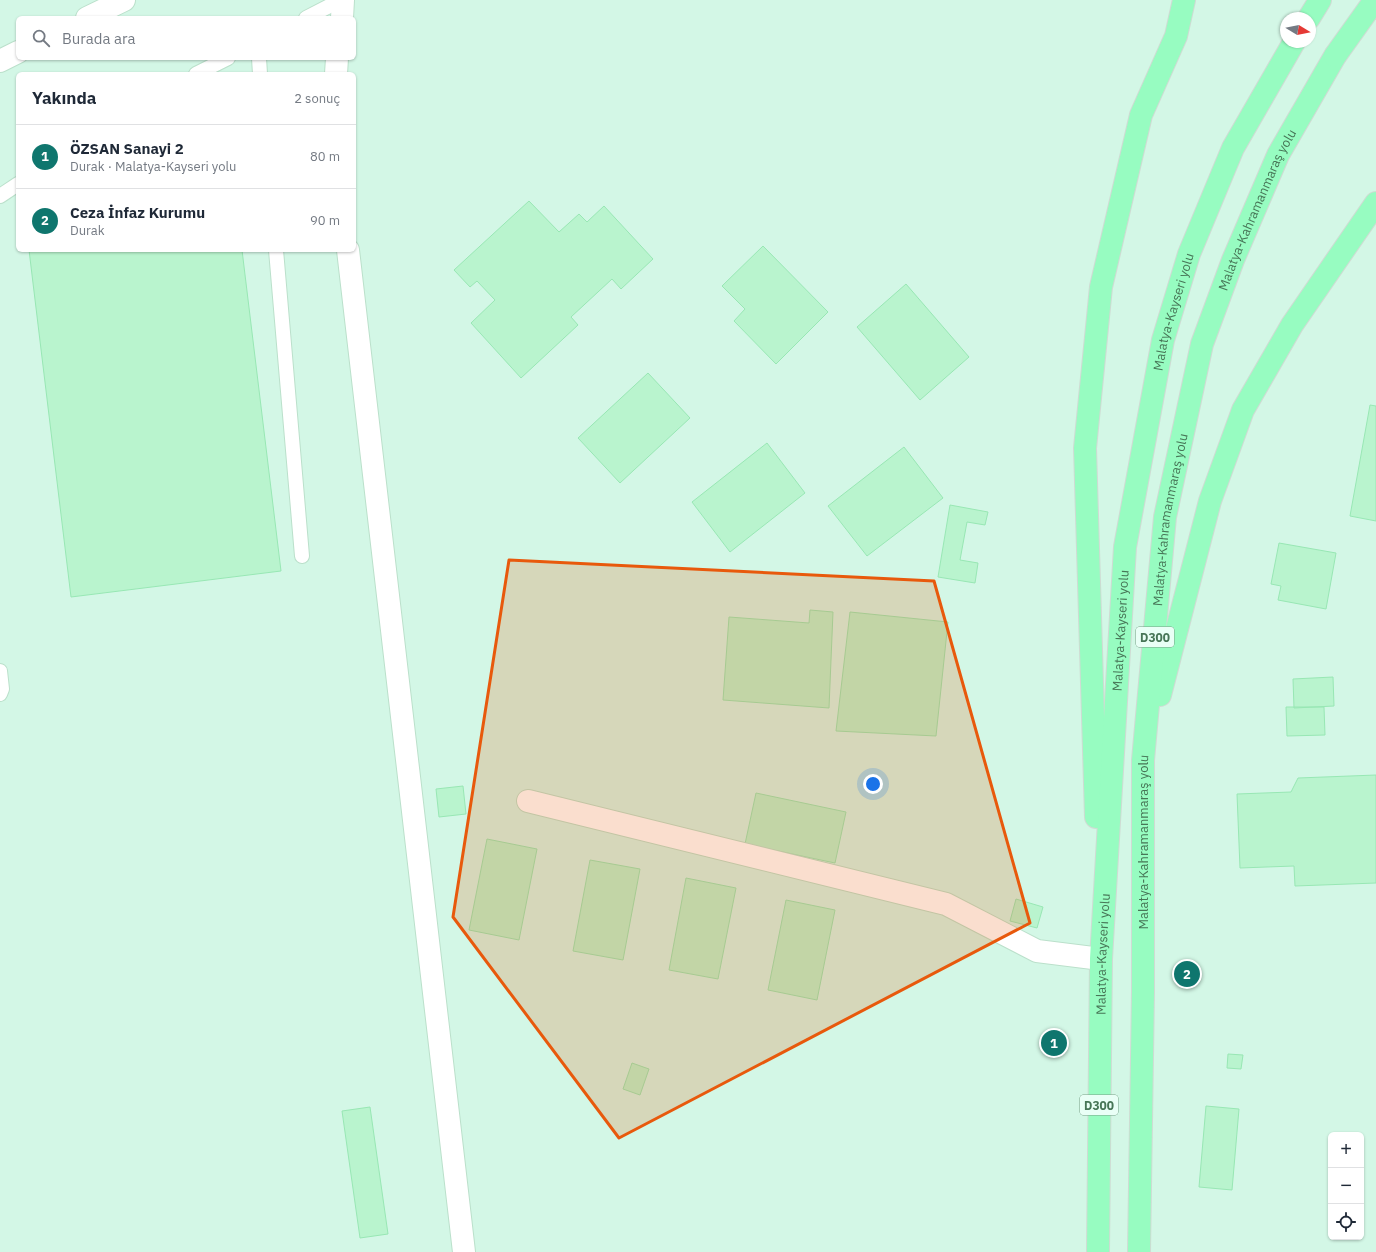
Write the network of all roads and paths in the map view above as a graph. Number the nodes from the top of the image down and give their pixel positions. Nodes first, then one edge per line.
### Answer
1 (124, 0) edge
2 (342, 0) edge
3 (1184, 0) edge
4 (1320, 0) edge
5 (1375, 0) edge
6 (1312, 12) edge
7 (91, 16) edge
8 (310, 16) edge
9 (342, 16) edge
10 (1291, 48) edge
11 (16, 53) edge
12 (224, 60) edge
13 (259, 60) edge
14 (337, 60) edge
15 (0, 61) edge
16 (200, 72) edge
17 (260, 72) edge
18 (336, 72) edge
19 (16, 185) edge
20 (0, 196) edge
21 (1376, 203) edge
22 (276, 252) edge
23 (348, 252) edge
24 (302, 556) dead end
25 (0, 671) edge
26 (0, 694) edge
27 (1144, 760) junction
28 (528, 801) dead end
29 (1101, 959) junction
30 (464, 1252) edge
31 (1098, 1252) edge
32 (1138, 1252) edge

1 - 7 street
2 - 8 lane
2 - 9 street
3 - 29 highway
4 - 6 highway
5 - 27 highway, Malatya-Kahramanmaraş yolu / D300, bridge
10 - 29 highway, Malatya-Kayseri yolu / D300
11 - 15 street
12 - 16 lane
13 - 17 lane
14 - 18 street
19 - 20 lane
21 - 27 highway
22 - 24 lane
23 - 30 street
25 - 26 lane
27 - 32 highway, Malatya-Kahramanmaraş yolu / D300
28 - 29 street
29 - 31 highway, Malatya-Kayseri yolu / D300

